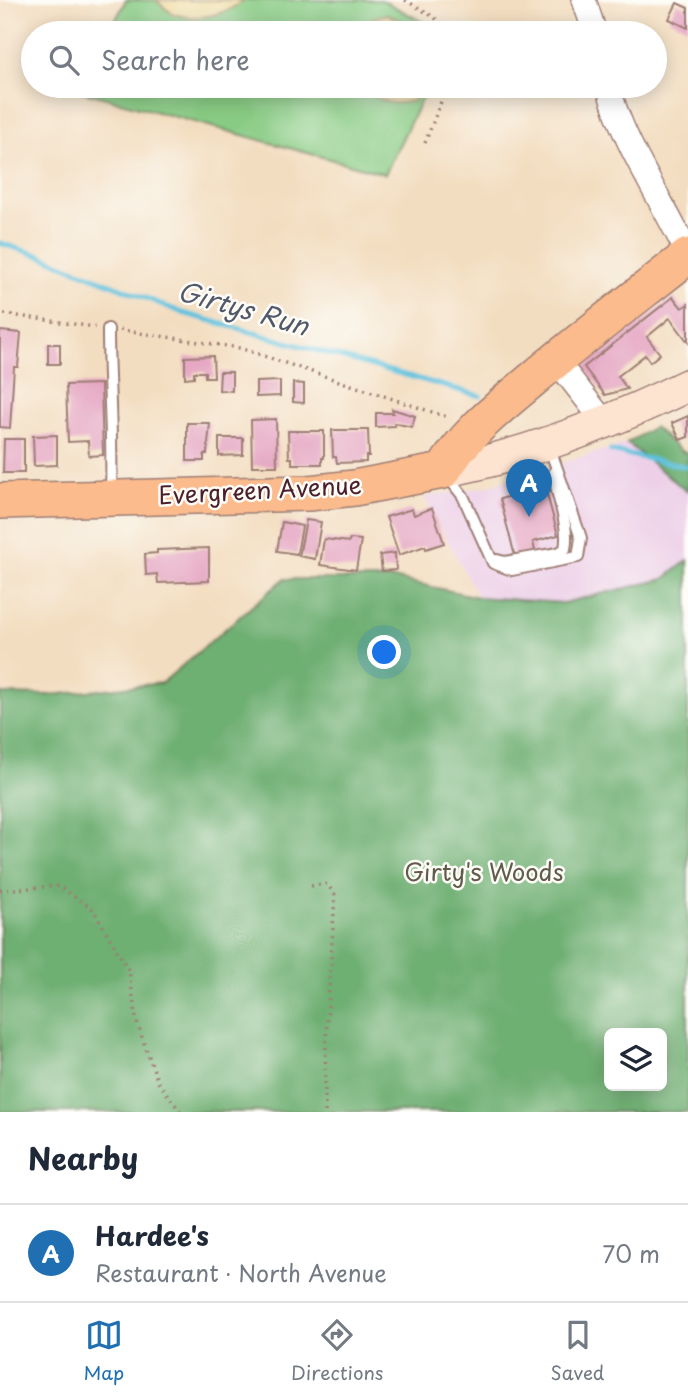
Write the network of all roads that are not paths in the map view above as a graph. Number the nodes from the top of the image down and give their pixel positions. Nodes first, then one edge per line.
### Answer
1 (584, 0) edge
2 (591, 21) edge
3 (611, 98) edge
4 (688, 255) edge
5 (108, 328) road end
6 (556, 360) junction
7 (688, 385) edge
8 (605, 423) junction
9 (551, 450) junction
10 (443, 471) junction
11 (111, 499) junction
12 (0, 501) edge
13 (491, 558) junction

1 - 2 street
3 - 4 street
4 - 6 main road
5 - 11 lane
6 - 8 street
6 - 10 main road
7 - 8 street
8 - 9 street
9 - 10 street
9 - 13 lane
9 - 13 lane
10 - 11 main road, Evergreen Avenue
10 - 13 lane
11 - 12 main road, Evergreen Avenue

